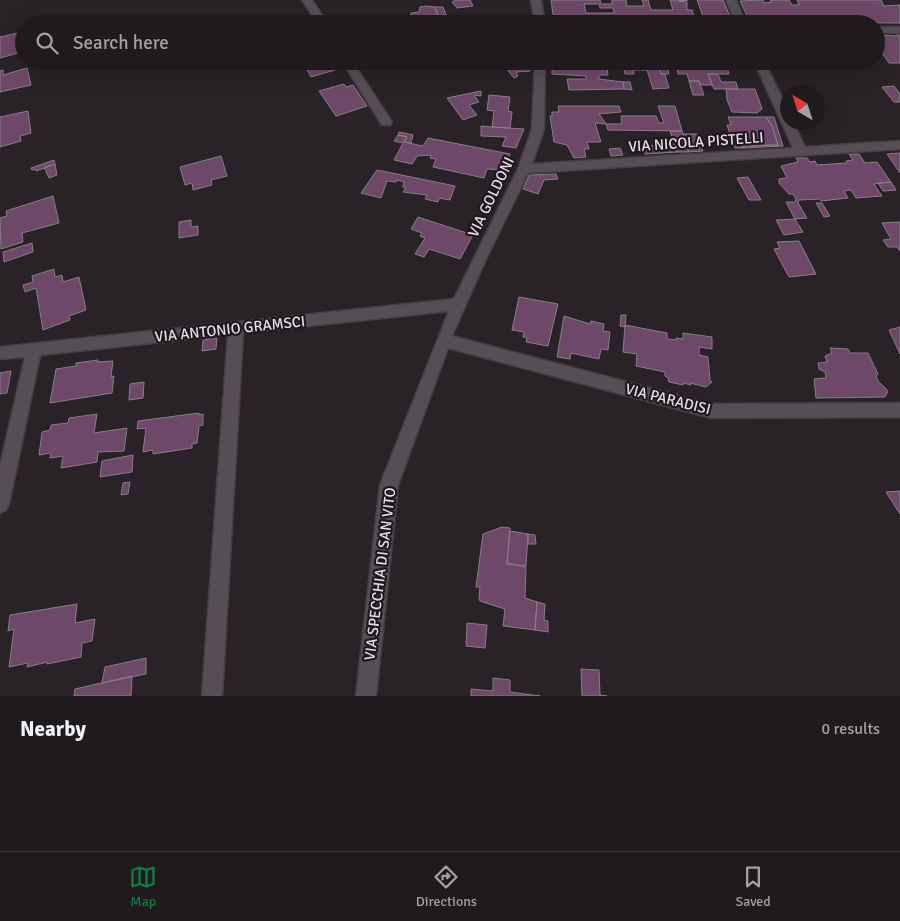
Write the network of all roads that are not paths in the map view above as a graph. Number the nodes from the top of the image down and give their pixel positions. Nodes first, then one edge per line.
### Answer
1 (307, 0) edge
2 (536, 0) edge
3 (731, 0) edge
4 (316, 15) edge
5 (538, 15) edge
6 (737, 15) edge
7 (885, 30) edge
8 (900, 30) edge
9 (353, 70) edge
10 (540, 70) edge
11 (762, 70) edge
12 (386, 122) dead end
13 (900, 145) edge
14 (801, 152) junction
15 (524, 169) junction
16 (460, 304) junction
17 (236, 328) junction
18 (443, 340) junction
19 (34, 350) junction
20 (0, 353) edge
21 (900, 410) edge
22 (0, 504) edge
23 (212, 696) edge
24 (366, 696) edge

1 - 4 street
2 - 5 street
3 - 6 street
7 - 8 street
9 - 12 street
10 - 15 street, VIA GOLDONI
11 - 14 street
13 - 14 street, VIA NICOLA PISTELLI
14 - 15 street, VIA NICOLA PISTELLI
15 - 16 street, VIA GOLDONI
16 - 17 street, VIA ANTONIO GRAMSCI
16 - 18 street, VIA GOLDONI
17 - 19 street, VIA ANTONIO GRAMSCI
17 - 23 street
18 - 21 street, VIA PARADISI
18 - 24 street, VIA SPECCHIA DI SAN VITO
19 - 20 street, VIA ANTONIO GRAMSCI
19 - 22 street

